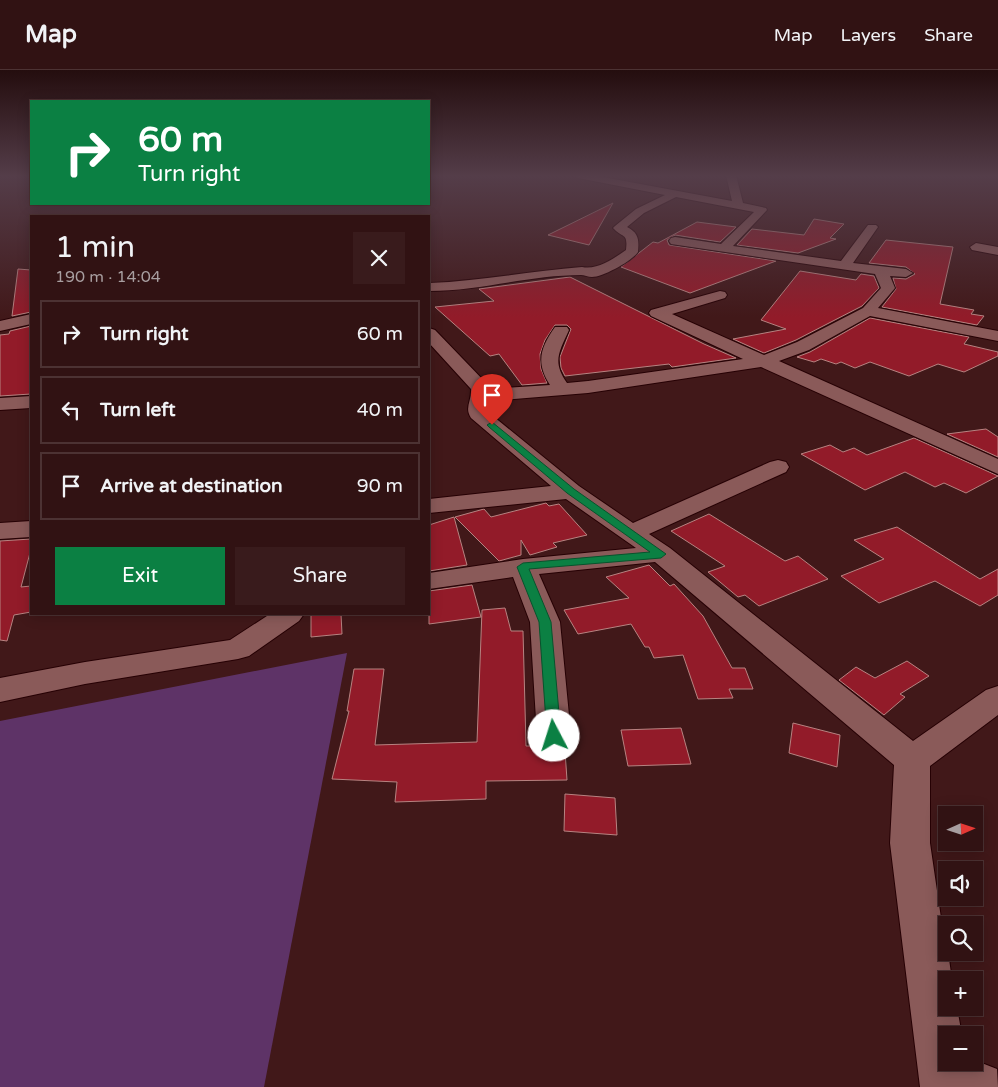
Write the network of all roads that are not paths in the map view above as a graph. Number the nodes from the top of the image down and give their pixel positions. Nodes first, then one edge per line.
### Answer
1 (625, 222) edge
2 (750, 222) edge
3 (872, 227) dead end
4 (675, 241) dead end
5 (976, 247) dead end
6 (724, 248) junction
7 (998, 251) edge
8 (844, 265) junction
9 (881, 271) junction
10 (906, 273) dead end
11 (430, 287) edge
12 (720, 295) dead end
13 (868, 311) junction
14 (30, 319) edge
15 (0, 326) edge
16 (562, 330) dead end
17 (431, 336) edge
18 (998, 336) edge
19 (763, 361) junction
20 (562, 389) junction
21 (481, 396) junction
22 (30, 402) edge
23 (0, 404) edge
24 (998, 467) edge
25 (778, 468) dead end
26 (571, 491) junction
27 (430, 506) edge
28 (30, 529) edge
29 (0, 531) edge
30 (631, 533) junction
31 (661, 554) junction
32 (523, 567) junction
33 (430, 581) edge
34 (287, 615) edge
35 (0, 690) edge
36 (998, 698) edge
37 (554, 736) dead end
38 (912, 760) junction
39 (956, 1082) edge

1 - 11 street
2 - 6 street
3 - 8 street
4 - 6 street
5 - 7 street
6 - 8 street
8 - 9 street
9 - 10 street
9 - 13 street
12 - 19 street
13 - 18 street
13 - 19 street
14 - 15 street
16 - 20 street
17 - 21 street
19 - 20 street
19 - 24 street
20 - 21 street
21 - 26 street
22 - 23 street
25 - 30 street
26 - 27 street
26 - 30 street
28 - 29 street
30 - 31 street
31 - 32 street
31 - 38 street
32 - 33 street
32 - 37 street
34 - 35 street
36 - 38 street
38 - 39 street

